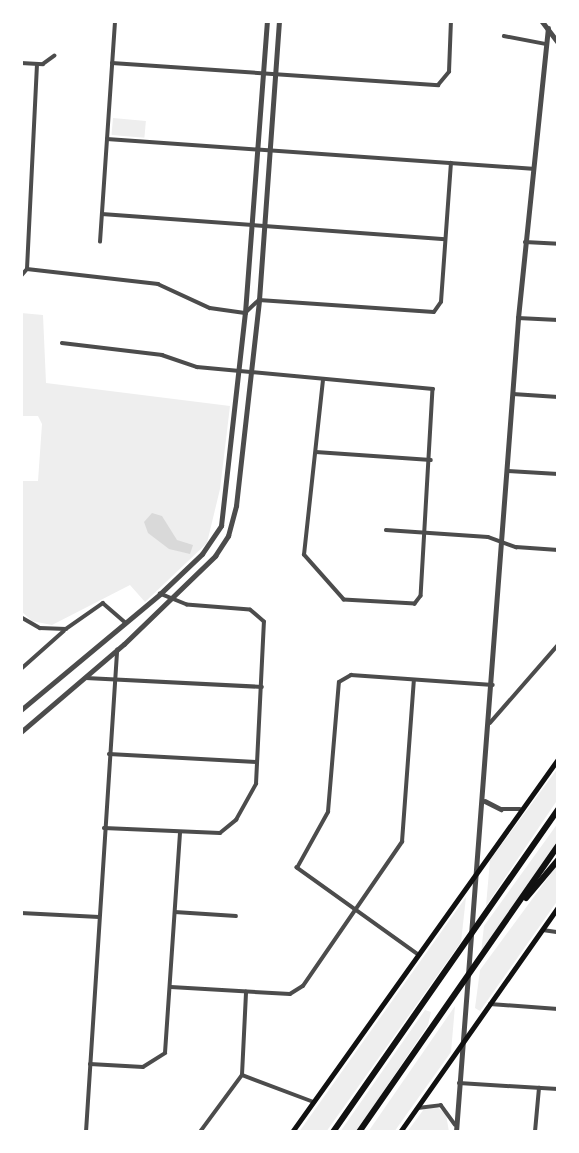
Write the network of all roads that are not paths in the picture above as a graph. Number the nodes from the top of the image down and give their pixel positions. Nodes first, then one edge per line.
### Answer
1 (115, 21) edge
2 (267, 21) edge
3 (278, 21) edge
4 (451, 21) edge
5 (542, 21) edge
6 (548, 29) junction
7 (503, 36) dead end
8 (558, 42) edge
9 (546, 44) junction
10 (54, 56) dead end
11 (21, 63) edge
12 (112, 63) junction
13 (37, 65) junction
14 (264, 74) junction
15 (275, 75) junction
16 (107, 139) junction
17 (259, 149) junction
18 (270, 150) junction
19 (451, 163) junction
20 (532, 169) junction
21 (102, 214) junction
22 (252, 223) junction
23 (264, 223) junction
24 (446, 239) junction
25 (100, 242) dead end
26 (525, 242) junction
27 (558, 244) edge
28 (27, 269) junction
29 (21, 276) edge
30 (259, 300) junction
31 (245, 313) junction
32 (518, 318) junction
33 (558, 320) edge
34 (62, 344) dead end
35 (239, 372) junction
36 (251, 373) junction
37 (323, 380) junction
38 (513, 394) junction
39 (558, 397) edge
40 (316, 452) junction
41 (431, 460) junction
42 (507, 471) junction
43 (558, 474) edge
44 (386, 530) dead end
45 (425, 533) junction
46 (502, 542) junction
47 (558, 550) edge
48 (160, 594) junction
49 (172, 599) junction
50 (21, 617) edge
51 (125, 622) junction
52 (66, 629) junction
53 (558, 645) edge
54 (117, 650) junction
55 (21, 669) edge
56 (85, 678) junction
57 (115, 679) junction
58 (414, 680) junction
59 (493, 685) junction
60 (262, 687) junction
61 (21, 709) edge
62 (490, 723) junction
63 (21, 732) edge
64 (108, 754) junction
65 (558, 759) edge
66 (257, 762) junction
67 (484, 801) junction
68 (520, 809) junction
69 (558, 810) edge
70 (104, 828) junction
71 (180, 833) junction
72 (558, 846) edge
73 (558, 860) edge
74 (479, 866) junction
75 (558, 907) edge
76 (175, 912) junction
77 (356, 912) junction
78 (21, 913) edge
79 (236, 916) dead end
80 (99, 917) junction
81 (542, 930) junction
82 (558, 932) edge
83 (490, 944) junction
84 (417, 954) junction
85 (171, 987) junction
86 (246, 992) junction
87 (490, 1004) junction
88 (558, 1009) edge
89 (463, 1042) junction
90 (90, 1064) junction
91 (242, 1075) junction
92 (459, 1083) junction
93 (539, 1088) junction
94 (558, 1089) edge
95 (314, 1102) junction
96 (416, 1109) junction
97 (456, 1130) edge
98 (86, 1132) edge
99 (200, 1132) edge
100 (292, 1132) edge
101 (333, 1132) edge
102 (359, 1132) edge
103 (400, 1132) edge
104 (536, 1132) edge

1 - 12 street
2 - 14 street
3 - 15 street
4 - 15 street
5 - 6 street
6 - 8 street
6 - 9 street
7 - 9 street
9 - 20 street
10 - 13 street
11 - 13 street
12 - 14 street
12 - 16 street
13 - 28 street
14 - 15 street
14 - 17 street
15 - 18 street
16 - 17 street
16 - 21 street
17 - 18 street
17 - 22 street
18 - 19 street
18 - 23 street
19 - 20 street
19 - 24 street
20 - 26 street
21 - 22 street
21 - 25 street
22 - 23 street
22 - 31 street
23 - 24 street
23 - 30 street
24 - 30 street
26 - 27 street
26 - 32 street
28 - 29 street
28 - 31 street
30 - 31 street
30 - 36 street
31 - 35 street
32 - 33 street
32 - 38 street
34 - 35 street
35 - 36 street
35 - 48 street
36 - 37 street
36 - 49 street
37 - 40 street
37 - 41 street
38 - 39 street
38 - 42 street
40 - 41 street
40 - 45 street
41 - 45 street
42 - 43 street
42 - 46 street
44 - 45 street
45 - 46 street
46 - 47 street
46 - 59 street
48 - 49 street
48 - 51 street
49 - 54 street
49 - 60 street
50 - 52 street
51 - 52 street
51 - 61 street
52 - 55 street
53 - 62 street
54 - 56 street
54 - 57 street
56 - 57 street
56 - 63 street
57 - 60 street
57 - 64 street
58 - 59 street
58 - 77 street
58 - 77 street
59 - 62 street
60 - 66 street
62 - 67 street
64 - 66 street
64 - 70 street
65 - 68 main road
66 - 71 street
67 - 68 street
67 - 74 street
68 - 74 main road
69 - 101 highway
70 - 71 street
70 - 80 street
71 - 76 street
72 - 83 highway
73 - 83 highway
74 - 84 main road
74 - 89 street
75 - 81 main road
76 - 79 street
76 - 85 street
77 - 84 street
77 - 86 street
78 - 80 street
80 - 90 street
81 - 82 street
81 - 87 main road
83 - 102 highway
84 - 95 main road
85 - 86 street
85 - 90 street
86 - 91 street
87 - 88 street
87 - 89 main road
89 - 92 street
89 - 96 main road
90 - 98 street
91 - 95 street
91 - 99 street
92 - 93 street
92 - 97 street
93 - 94 street
93 - 104 street
95 - 100 main road
96 - 97 street
96 - 103 main road

